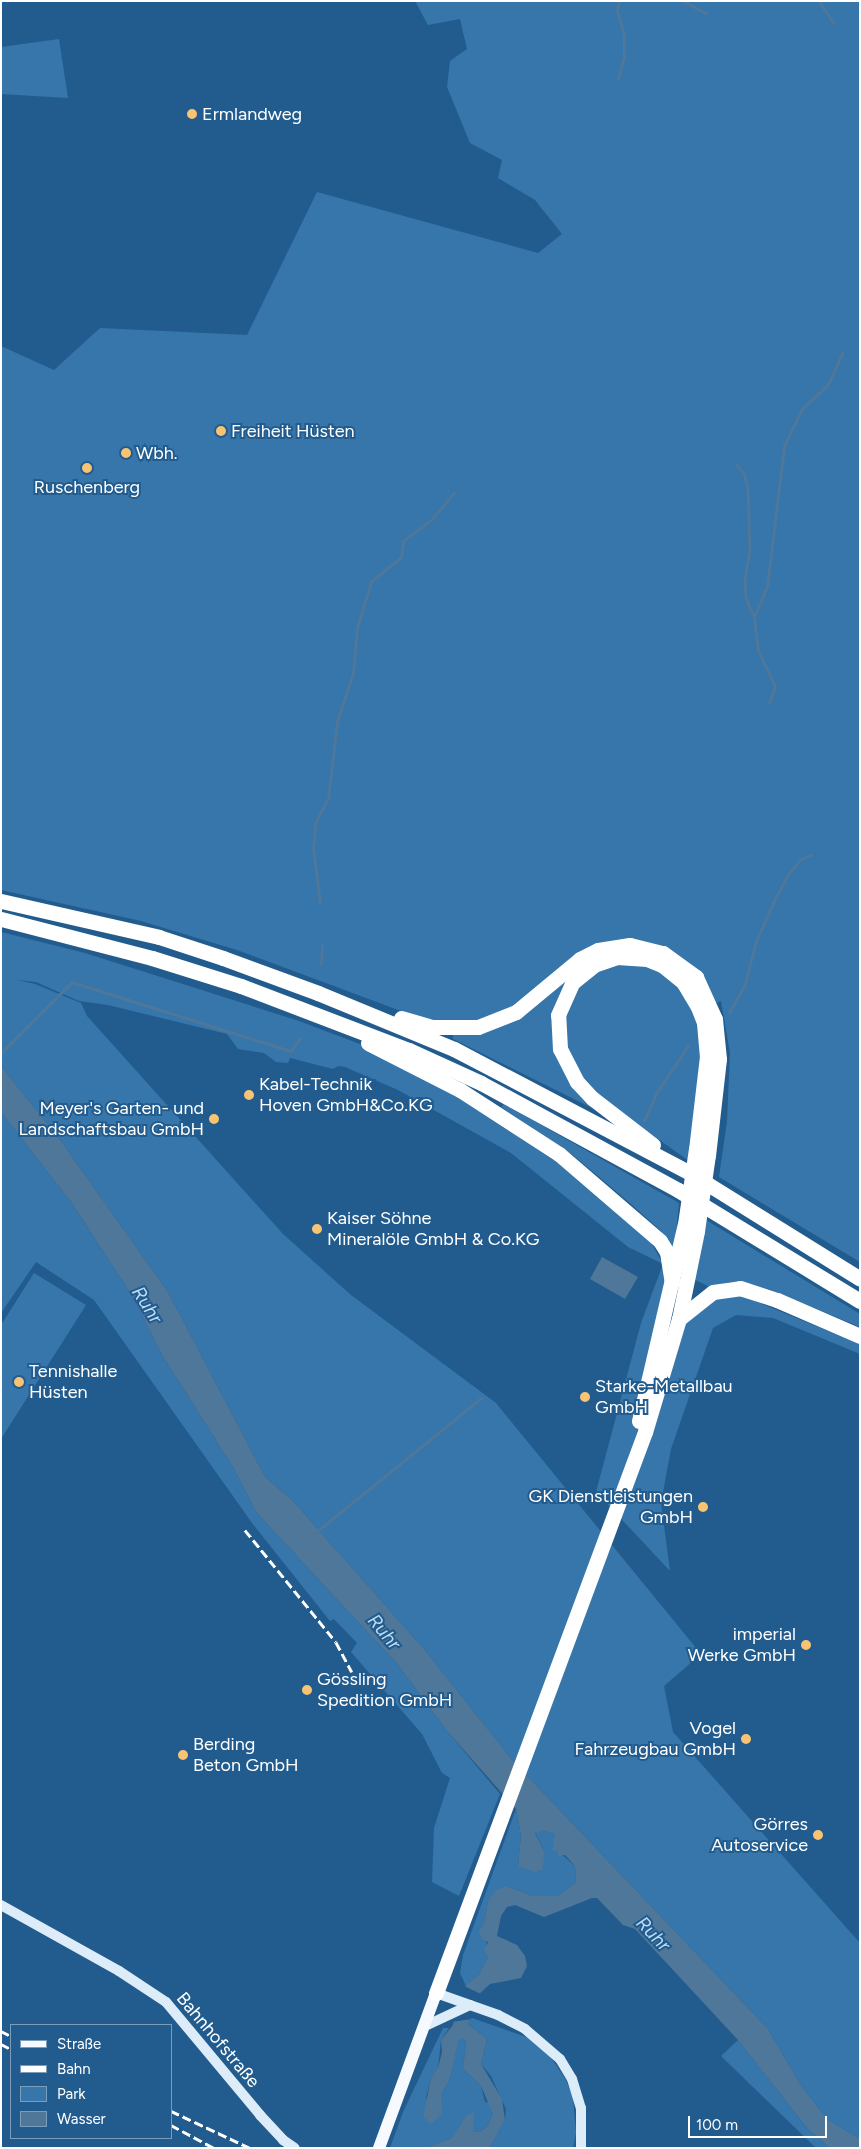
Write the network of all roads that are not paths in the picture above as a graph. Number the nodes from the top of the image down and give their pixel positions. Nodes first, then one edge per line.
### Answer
1 (1, 901) edge
2 (1, 919) edge
3 (318, 993) junction
4 (313, 1011) junction
5 (702, 1152) junction
6 (690, 1173) junction
7 (691, 1228) junction
8 (860, 1279) edge
9 (672, 1283) junction
10 (860, 1301) edge
11 (679, 1319) junction
12 (860, 1336) edge
13 (622, 1493) junction
14 (1, 1905) edge
15 (436, 1993) junction
16 (470, 2005) junction
17 (423, 2027) junction
18 (295, 2148) edge
19 (379, 2148) edge
20 (581, 2148) edge

1 - 3 highway
2 - 4 highway
3 - 5 highway
3 - 6 highway
4 - 9 highway
4 - 10 highway
5 - 6 highway
5 - 7 highway, bridge
6 - 8 highway
7 - 9 highway
7 - 11 highway
9 - 13 highway
11 - 12 highway
11 - 13 highway
13 - 15 highway
14 - 18 street, Bahnhofstraße
15 - 16 street
15 - 17 main road
16 - 17 street
16 - 20 street
17 - 19 main road

